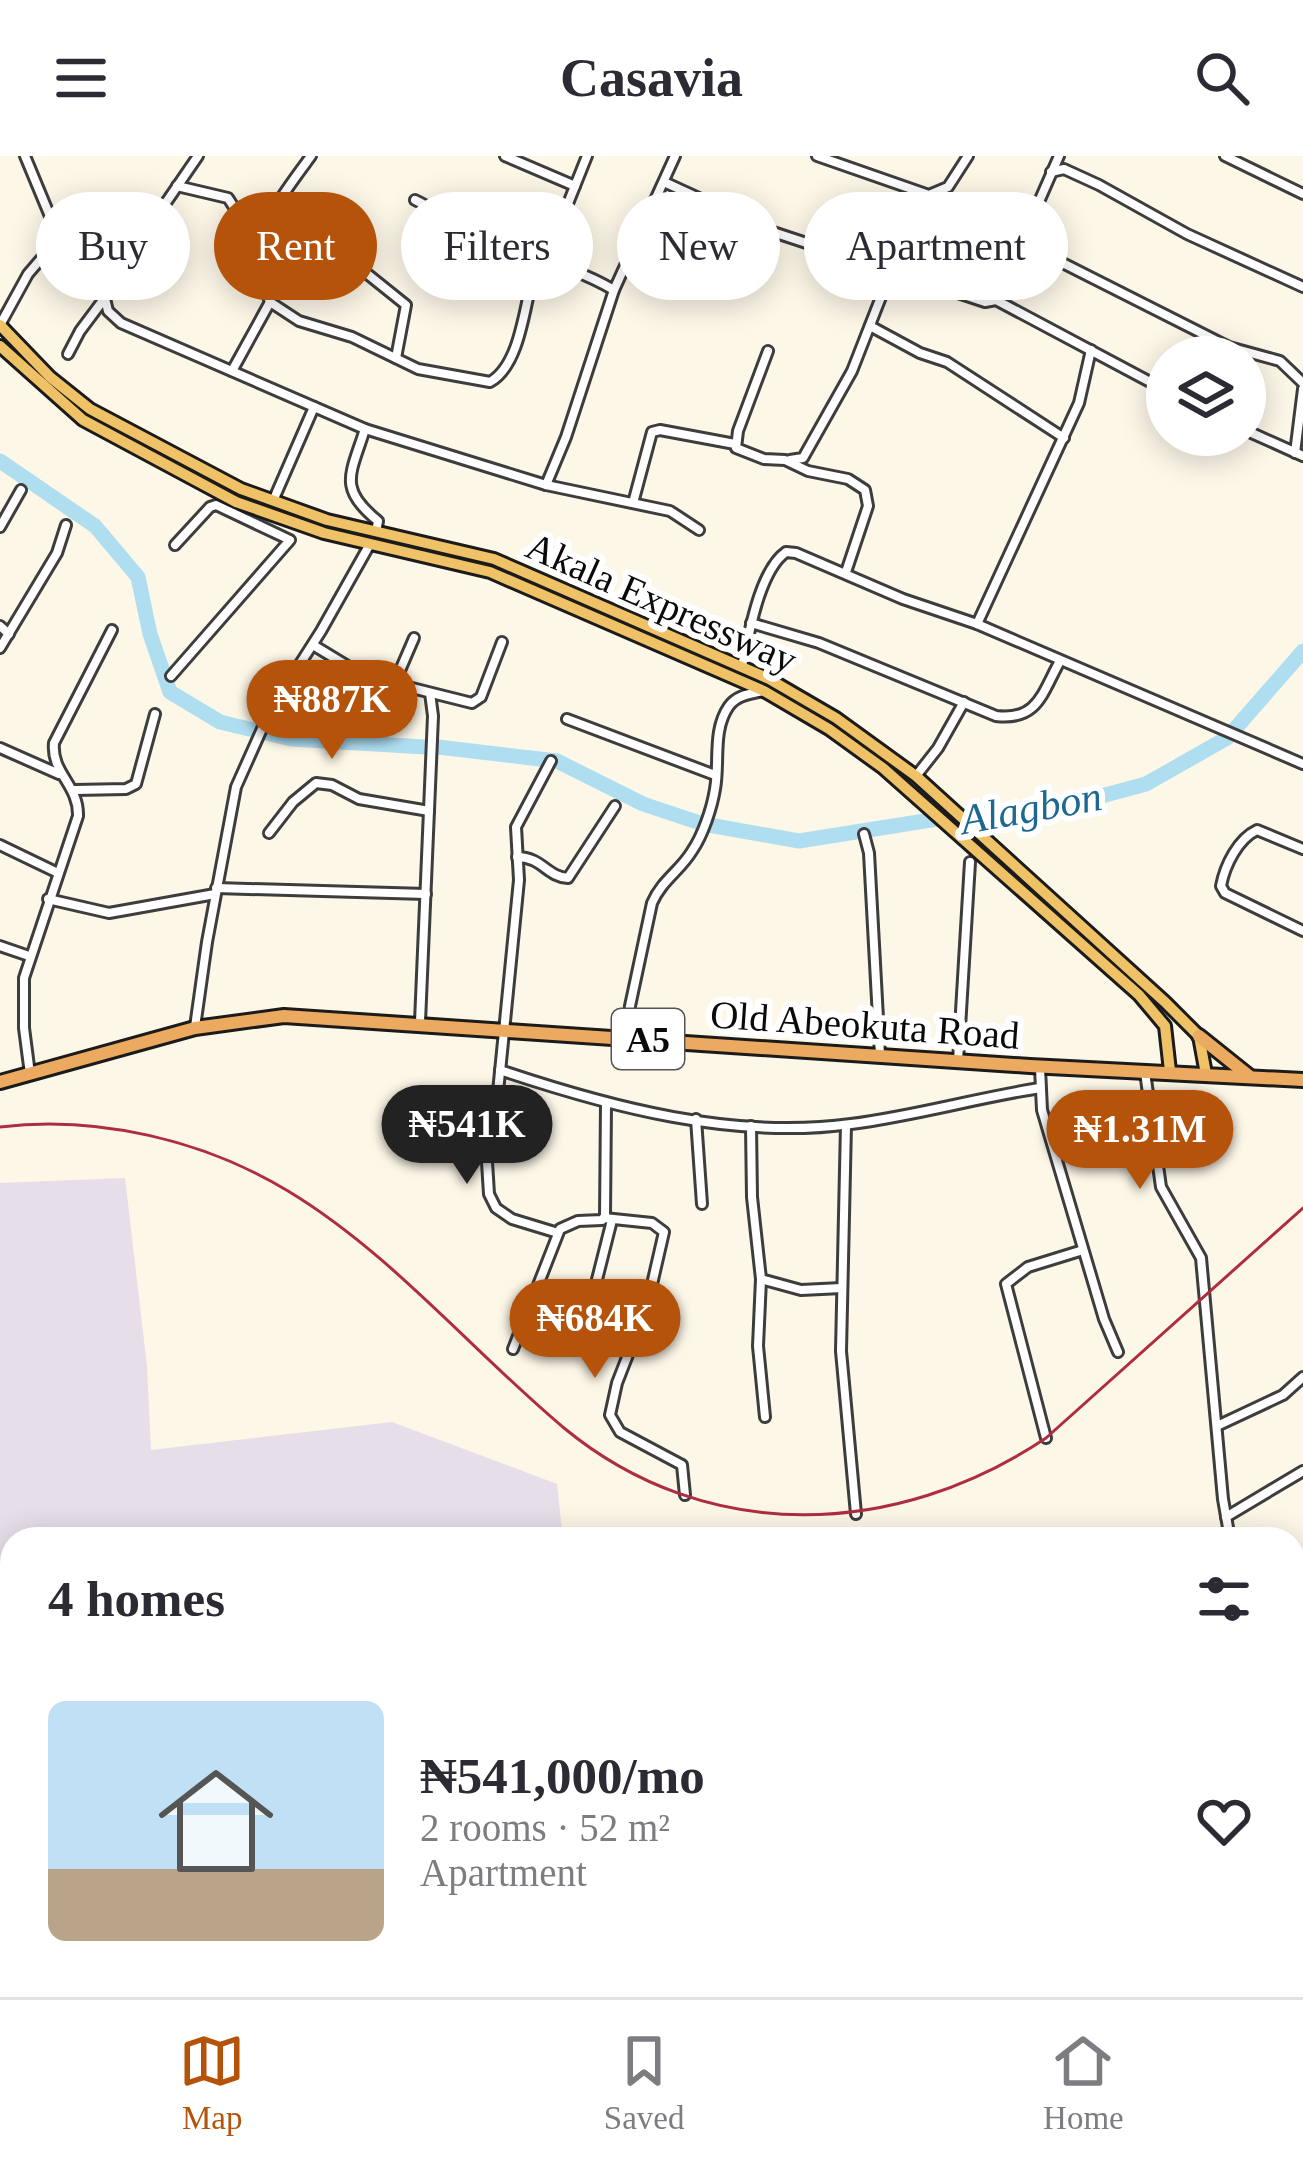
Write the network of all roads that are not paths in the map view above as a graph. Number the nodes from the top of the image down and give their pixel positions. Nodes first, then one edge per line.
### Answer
1 (25, 156) edge
2 (198, 156) edge
3 (311, 156) edge
4 (505, 156) edge
5 (587, 156) edge
6 (675, 156) edge
7 (817, 156) edge
8 (968, 156) edge
9 (1225, 156) edge
10 (1058, 157) edge
11 (1064, 170) junction
12 (1051, 172) junction
13 (664, 182) junction
14 (177, 186) junction
15 (575, 186) junction
16 (40, 192) edge
17 (173, 192) edge
18 (286, 192) edge
19 (572, 192) edge
20 (1042, 192) edge
21 (1303, 194) edge
22 (214, 195) edge
23 (804, 243) edge
24 (36, 265) edge
25 (1068, 266) edge
26 (593, 278) edge
27 (377, 282) edge
28 (1303, 287) edge
29 (614, 290) junction
30 (103, 300) edge
31 (104, 300) edge
32 (525, 300) edge
33 (877, 300) edge
34 (980, 300) edge
35 (996, 300) joint
36 (270, 302) joint
37 (0, 325) edge
38 (870, 326) junction
39 (0, 346) edge
40 (768, 350) dead end
41 (1091, 350) junction
42 (68, 354) dead end
43 (396, 358) junction
44 (232, 371) junction
45 (1146, 380) edge
46 (1303, 386) edge
47 (314, 407) junction
48 (365, 429) junction
49 (1064, 438) junction
50 (1266, 439) edge
51 (735, 444) junction
52 (142, 447) junction
53 (1299, 454) edge
54 (785, 460) junction
55 (546, 485) junction
56 (21, 490) dead end
57 (273, 501) junction
58 (633, 503) junction
59 (66, 525) dead end
60 (300, 525) junction
61 (0, 527) edge
62 (699, 530) dead end
63 (376, 532) junction
64 (290, 540) junction
65 (370, 544) junction
66 (175, 545) dead end
67 (847, 572) junction
68 (752, 623) junction
69 (977, 624) junction
70 (0, 626) edge
71 (112, 630) dead end
72 (9, 634) junction
73 (413, 638) dead end
74 (502, 642) dead end
75 (313, 645) junction
76 (0, 648) edge
77 (1060, 661) junction
78 (742, 666) junction
79 (171, 676) dead end
80 (395, 682) junction
81 (767, 685) junction
82 (430, 693) junction
83 (964, 702) junction
84 (155, 714) dead end
85 (567, 718) dead end
86 (0, 748) edge
87 (551, 761) dead end
88 (1303, 764) edge
89 (61, 774) junction
90 (716, 775) junction
91 (916, 776) junction
92 (74, 790) junction
93 (615, 806) dead end
94 (938, 806) junction
95 (429, 811) junction
96 (960, 827) junction
97 (268, 833) dead end
98 (864, 834) dead end
99 (0, 845) edge
100 (1303, 849) edge
101 (517, 857) junction
102 (970, 862) dead end
103 (58, 873) junction
104 (216, 891) junction
105 (426, 894) junction
106 (48, 899) junction
107 (1303, 932) edge
108 (0, 946) edge
109 (29, 956) junction
110 (420, 1022) junction
111 (195, 1028) junction
112 (503, 1028) junction
113 (1199, 1036) junction
114 (627, 1037) junction
115 (880, 1055) junction
116 (958, 1061) junction
117 (1040, 1066) junction
118 (500, 1070) junction
119 (1144, 1070) junction
120 (1170, 1071) junction
121 (1206, 1073) junction
122 (30, 1074) junction
123 (1250, 1077) junction
124 (1303, 1080) edge
125 (0, 1082) edge
126 (1040, 1088) junction
127 (606, 1104) junction
128 (697, 1119) junction
129 (846, 1125) junction
130 (751, 1126) junction
131 (702, 1204) dead end
132 (608, 1219) junction
133 (558, 1233) junction
134 (1083, 1250) junction
135 (761, 1279) junction
136 (842, 1288) junction
137 (581, 1343) dead end
138 (513, 1349) dead end
139 (1118, 1352) dead end
140 (1301, 1384) edge
141 (765, 1417) dead end
142 (1217, 1426) junction
143 (1046, 1438) dead end
144 (1303, 1472) edge
145 (685, 1495) dead end
146 (856, 1514) dead end
147 (1226, 1517) junction
148 (1228, 1527) edge

1 - 16 street
2 - 14 street
3 - 18 street
4 - 15 street
5 - 15 street
6 - 13 street
7 - 8 street
9 - 21 street
10 - 11 street
10 - 12 street
11 - 12 street
11 - 28 street
12 - 20 street
13 - 23 street
13 - 29 street
14 - 17 street
14 - 22 street
15 - 19 street
24 - 37 street
25 - 46 street
26 - 29 street
27 - 43 street
29 - 55 street
30 - 42 street
31 - 44 street
32 - 43 street
33 - 38 street
34 - 35 street
35 - 41 street
36 - 43 street
36 - 44 street
37 - 52 main road, Akala Expressway
38 - 49 street
38 - 54 street
39 - 52 main road, Akala Expressway
40 - 51 street
41 - 45 street
41 - 49 street
44 - 47 street
46 - 53 street
47 - 48 street
47 - 57 street
48 - 55 street
48 - 63 street
49 - 69 street
50 - 53 street
51 - 54 street
51 - 58 street
52 - 57 main road, Akala Expressway
52 - 60 main road, Akala Expressway
54 - 67 street
55 - 58 street
56 - 61 street
57 - 63 main road, Akala Expressway
58 - 62 street
59 - 72 street
60 - 64 street
60 - 65 main road, Akala Expressway
63 - 78 main road, Akala Expressway
64 - 66 street
64 - 79 street
65 - 75 street
65 - 81 main road, Akala Expressway
67 - 68 street
67 - 69 street
68 - 78 street
68 - 83 street
69 - 77 street
70 - 72 street
71 - 89 street
72 - 76 street
73 - 80 street
74 - 82 street
75 - 80 street
75 - 104 street
77 - 83 street
77 - 88 street
78 - 81 main road, Akala Expressway
80 - 82 street
81 - 90 street
81 - 91 main road, Akala Expressway
81 - 94 main road, Akala Expressway
82 - 95 street
83 - 91 street
84 - 92 street
85 - 90 street
86 - 89 street
87 - 101 street
89 - 92 street
90 - 114 street
91 - 94 main road, Akala Expressway
92 - 103 street
93 - 101 street
94 - 96 main road, Akala Expressway
95 - 97 street
95 - 105 street
96 - 113 main road, Akala Expressway
96 - 120 main road, Akala Expressway
98 - 115 street
99 - 103 street
100 - 107 street
101 - 112 street
102 - 116 street
103 - 106 street
104 - 105 street
104 - 106 street
104 - 111 street
105 - 110 street
106 - 109 street
108 - 109 street
109 - 122 street
110 - 111 highway, Old Abeokuta Road / A5
110 - 112 highway, Old Abeokuta Road / A5
111 - 122 highway, Old Abeokuta Road / A5
112 - 114 highway, Old Abeokuta Road / A5
112 - 118 street
113 - 121 main road
113 - 123 highway
114 - 115 highway, Old Abeokuta Road / A5
115 - 116 highway, Old Abeokuta Road / A5
116 - 117 highway, Old Abeokuta Road / A5
117 - 119 highway, Old Abeokuta Road / A5
117 - 126 street
118 - 127 street
118 - 133 street
119 - 120 highway, Old Abeokuta Road / A5
119 - 142 street
120 - 121 highway, Old Abeokuta Road / A5
121 - 123 highway, Old Abeokuta Road / A5
122 - 125 highway, Old Abeokuta Road / A5
123 - 124 highway, Old Abeokuta Road / A5
126 - 129 street
126 - 134 street
127 - 128 street
127 - 132 street
128 - 130 street
128 - 131 street
129 - 130 street
129 - 136 street
130 - 135 street
132 - 133 street
132 - 137 street
132 - 145 street
133 - 138 street
134 - 139 street
134 - 143 street
135 - 136 street
135 - 141 street
136 - 146 street
140 - 142 street
142 - 147 street
144 - 147 street
147 - 148 street

